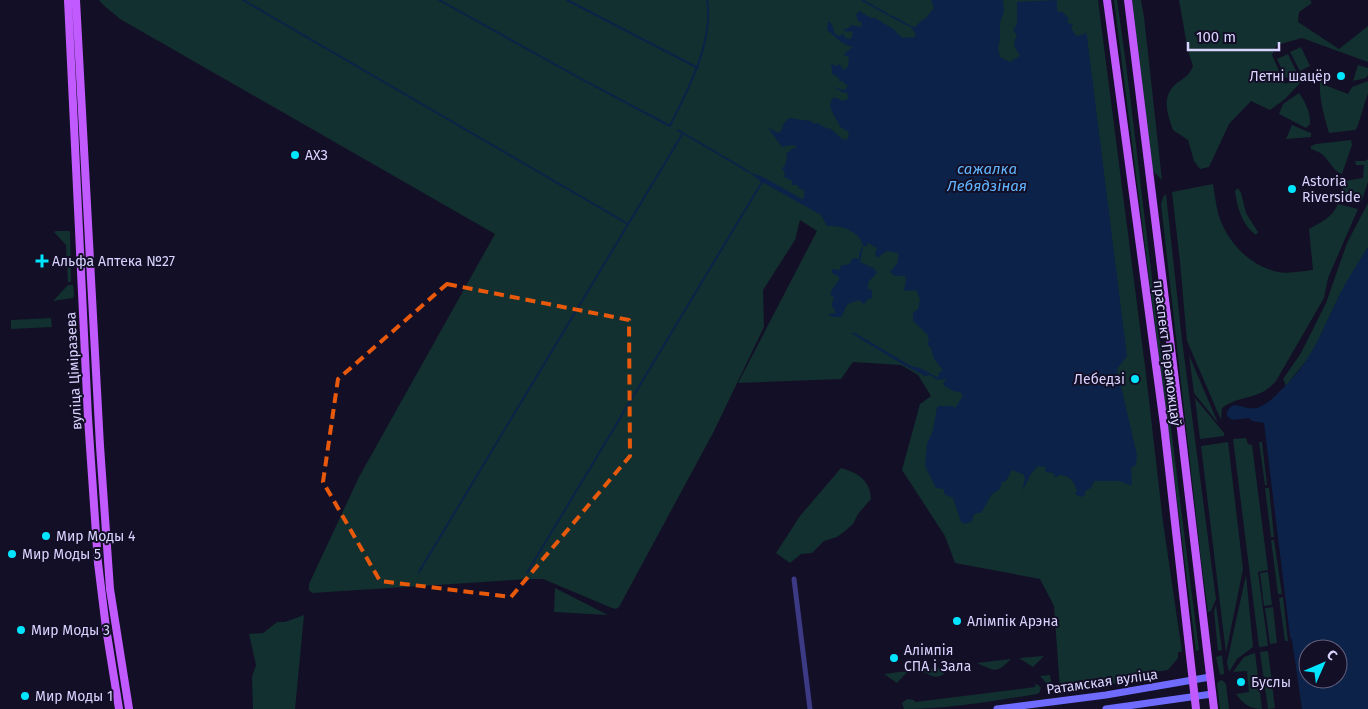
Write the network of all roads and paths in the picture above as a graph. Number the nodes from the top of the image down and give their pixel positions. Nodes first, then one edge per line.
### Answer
1 (68, 0) edge
2 (76, 0) edge
3 (1107, 0) edge
4 (1128, 0) edge
5 (794, 579) dead end
6 (1210, 677) junction
7 (1192, 680) junction
8 (1212, 694) junction
9 (1194, 696) junction
10 (120, 709) edge
11 (129, 709) edge
12 (810, 709) edge
13 (997, 709) edge
14 (1106, 709) edge
15 (1196, 709) edge
16 (1214, 709) edge

1 - 10 main road, вуліца Ціміразева
2 - 11 main road, вуліца Ціміразева
3 - 7 main road, праспект Пераможцаў
4 - 6 main road, праспект Пераможцаў
5 - 12 street
6 - 7 main road, Ратамская вуліца
6 - 8 main road, праспект Пераможцаў
7 - 9 main road, праспект Пераможцаў
7 - 13 main road, Ратамская вуліца
8 - 9 main road, Ратамская вуліца
8 - 16 main road, праспект Пераможцаў
9 - 14 main road, Ратамская вуліца
9 - 15 main road, праспект Пераможцаў

